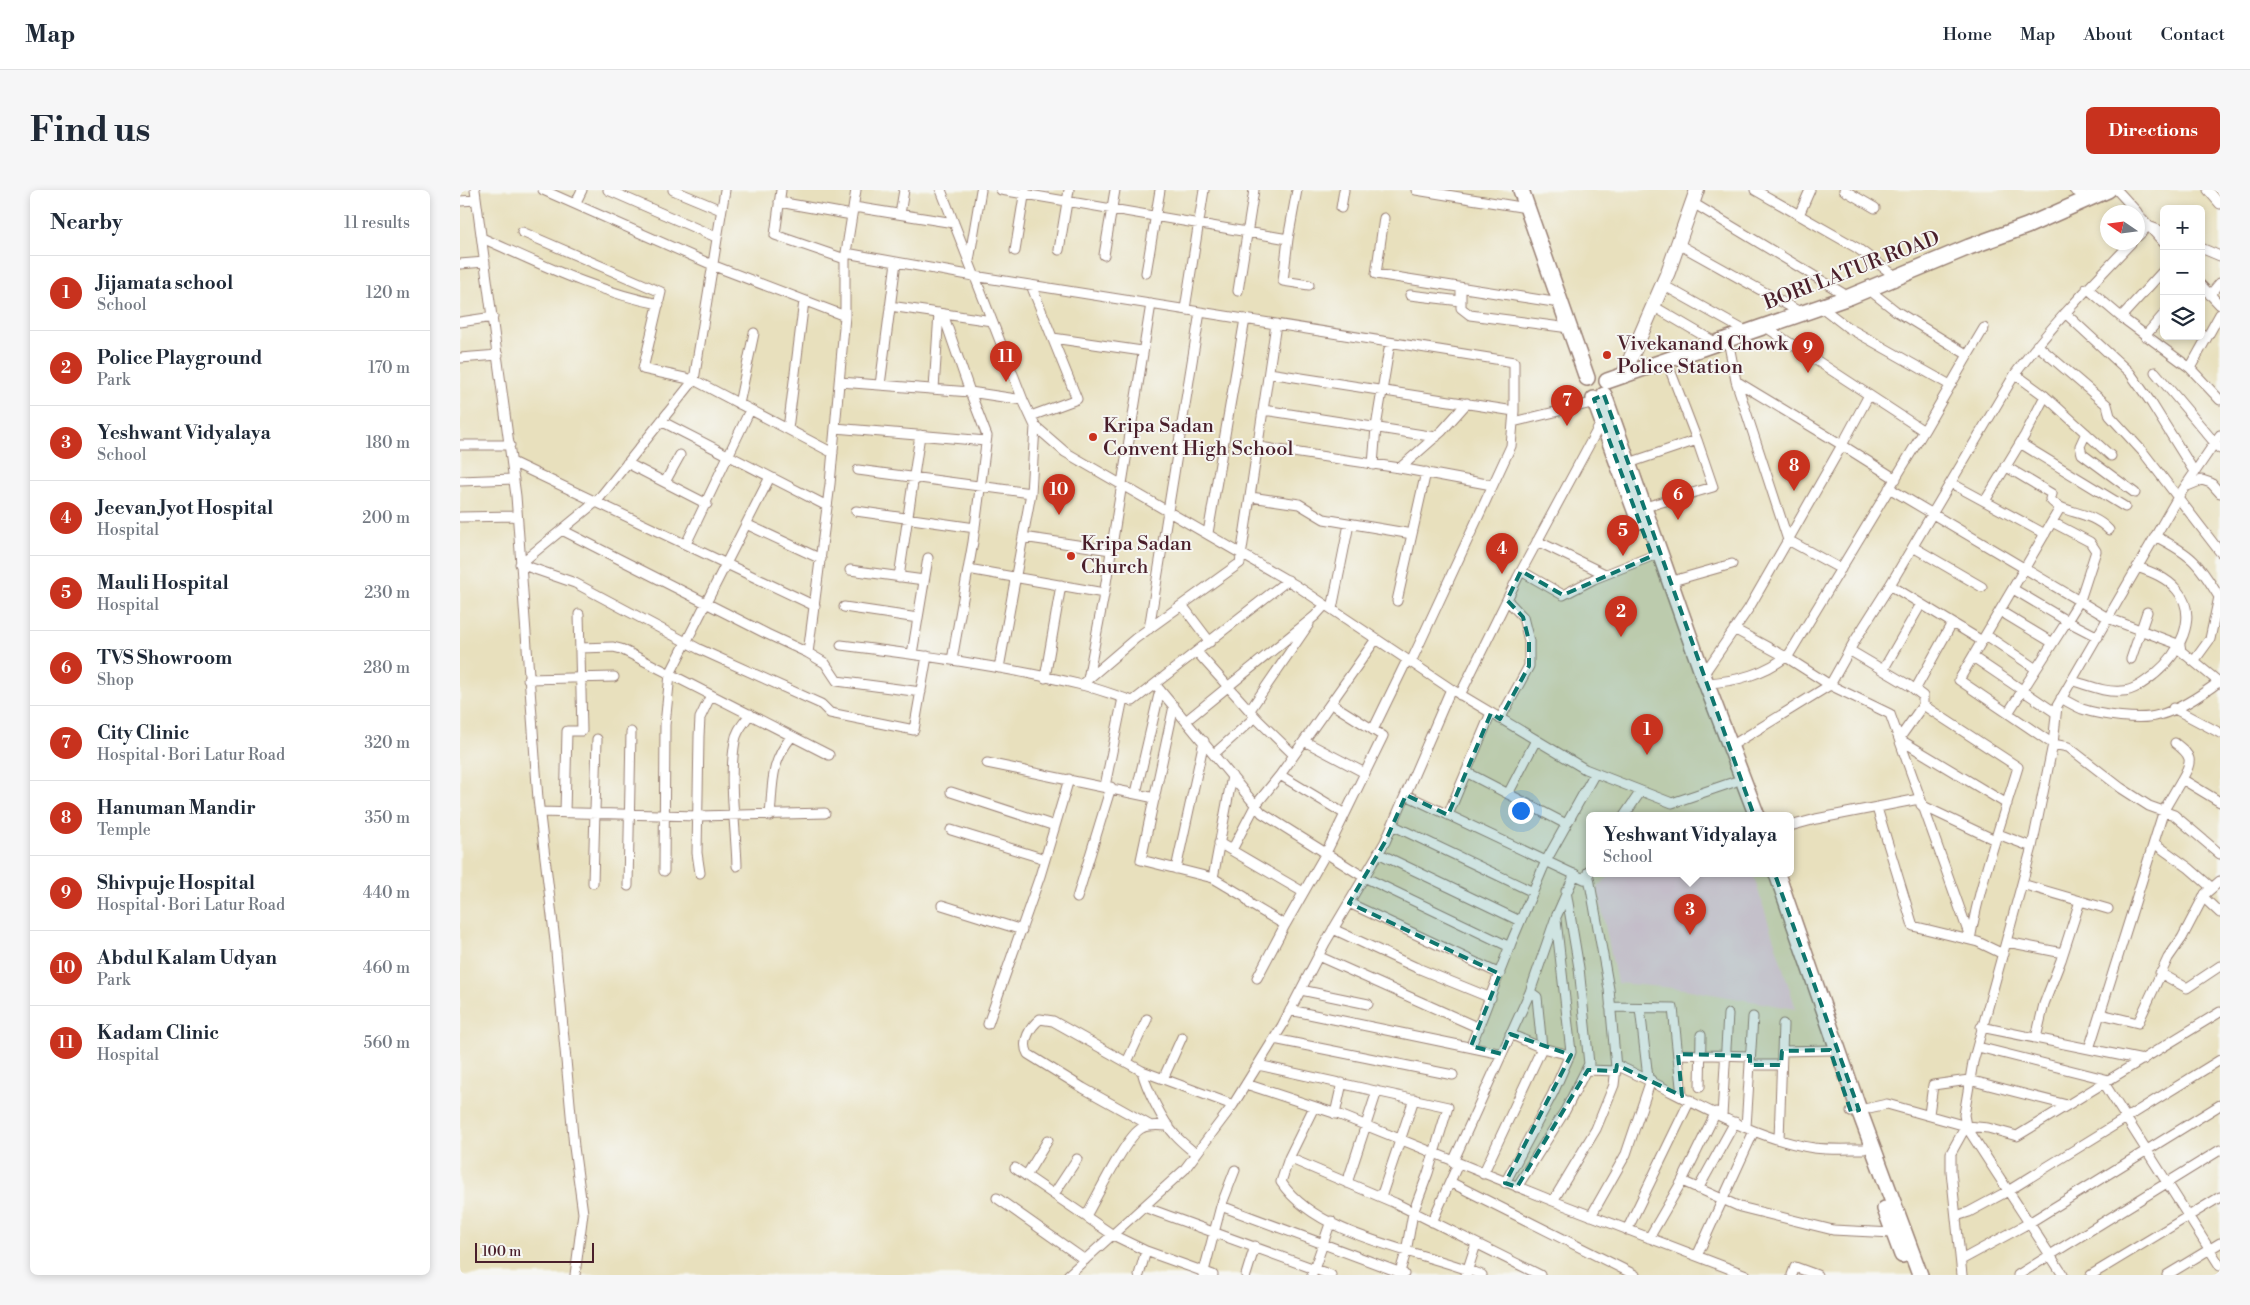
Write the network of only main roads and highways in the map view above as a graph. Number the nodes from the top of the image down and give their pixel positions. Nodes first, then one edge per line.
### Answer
1 (1521, 190) edge
2 (1530, 190) edge
3 (2108, 190) edge
4 (1695, 196) edge
5 (1622, 376) junction
6 (1597, 388) junction
7 (1745, 812) edge
8 (1756, 812) edge
9 (1767, 877) edge
10 (1778, 877) edge
11 (1855, 1111) junction
12 (1910, 1275) edge
13 (1920, 1275) edge

1 - 6 main road
2 - 6 main road
3 - 5 main road, BORI LATUR ROAD
4 - 5 main road
5 - 6 main road, BORI LATUR ROAD
6 - 7 main road
6 - 8 main road
9 - 11 main road
10 - 11 main road
11 - 12 main road
11 - 13 main road

